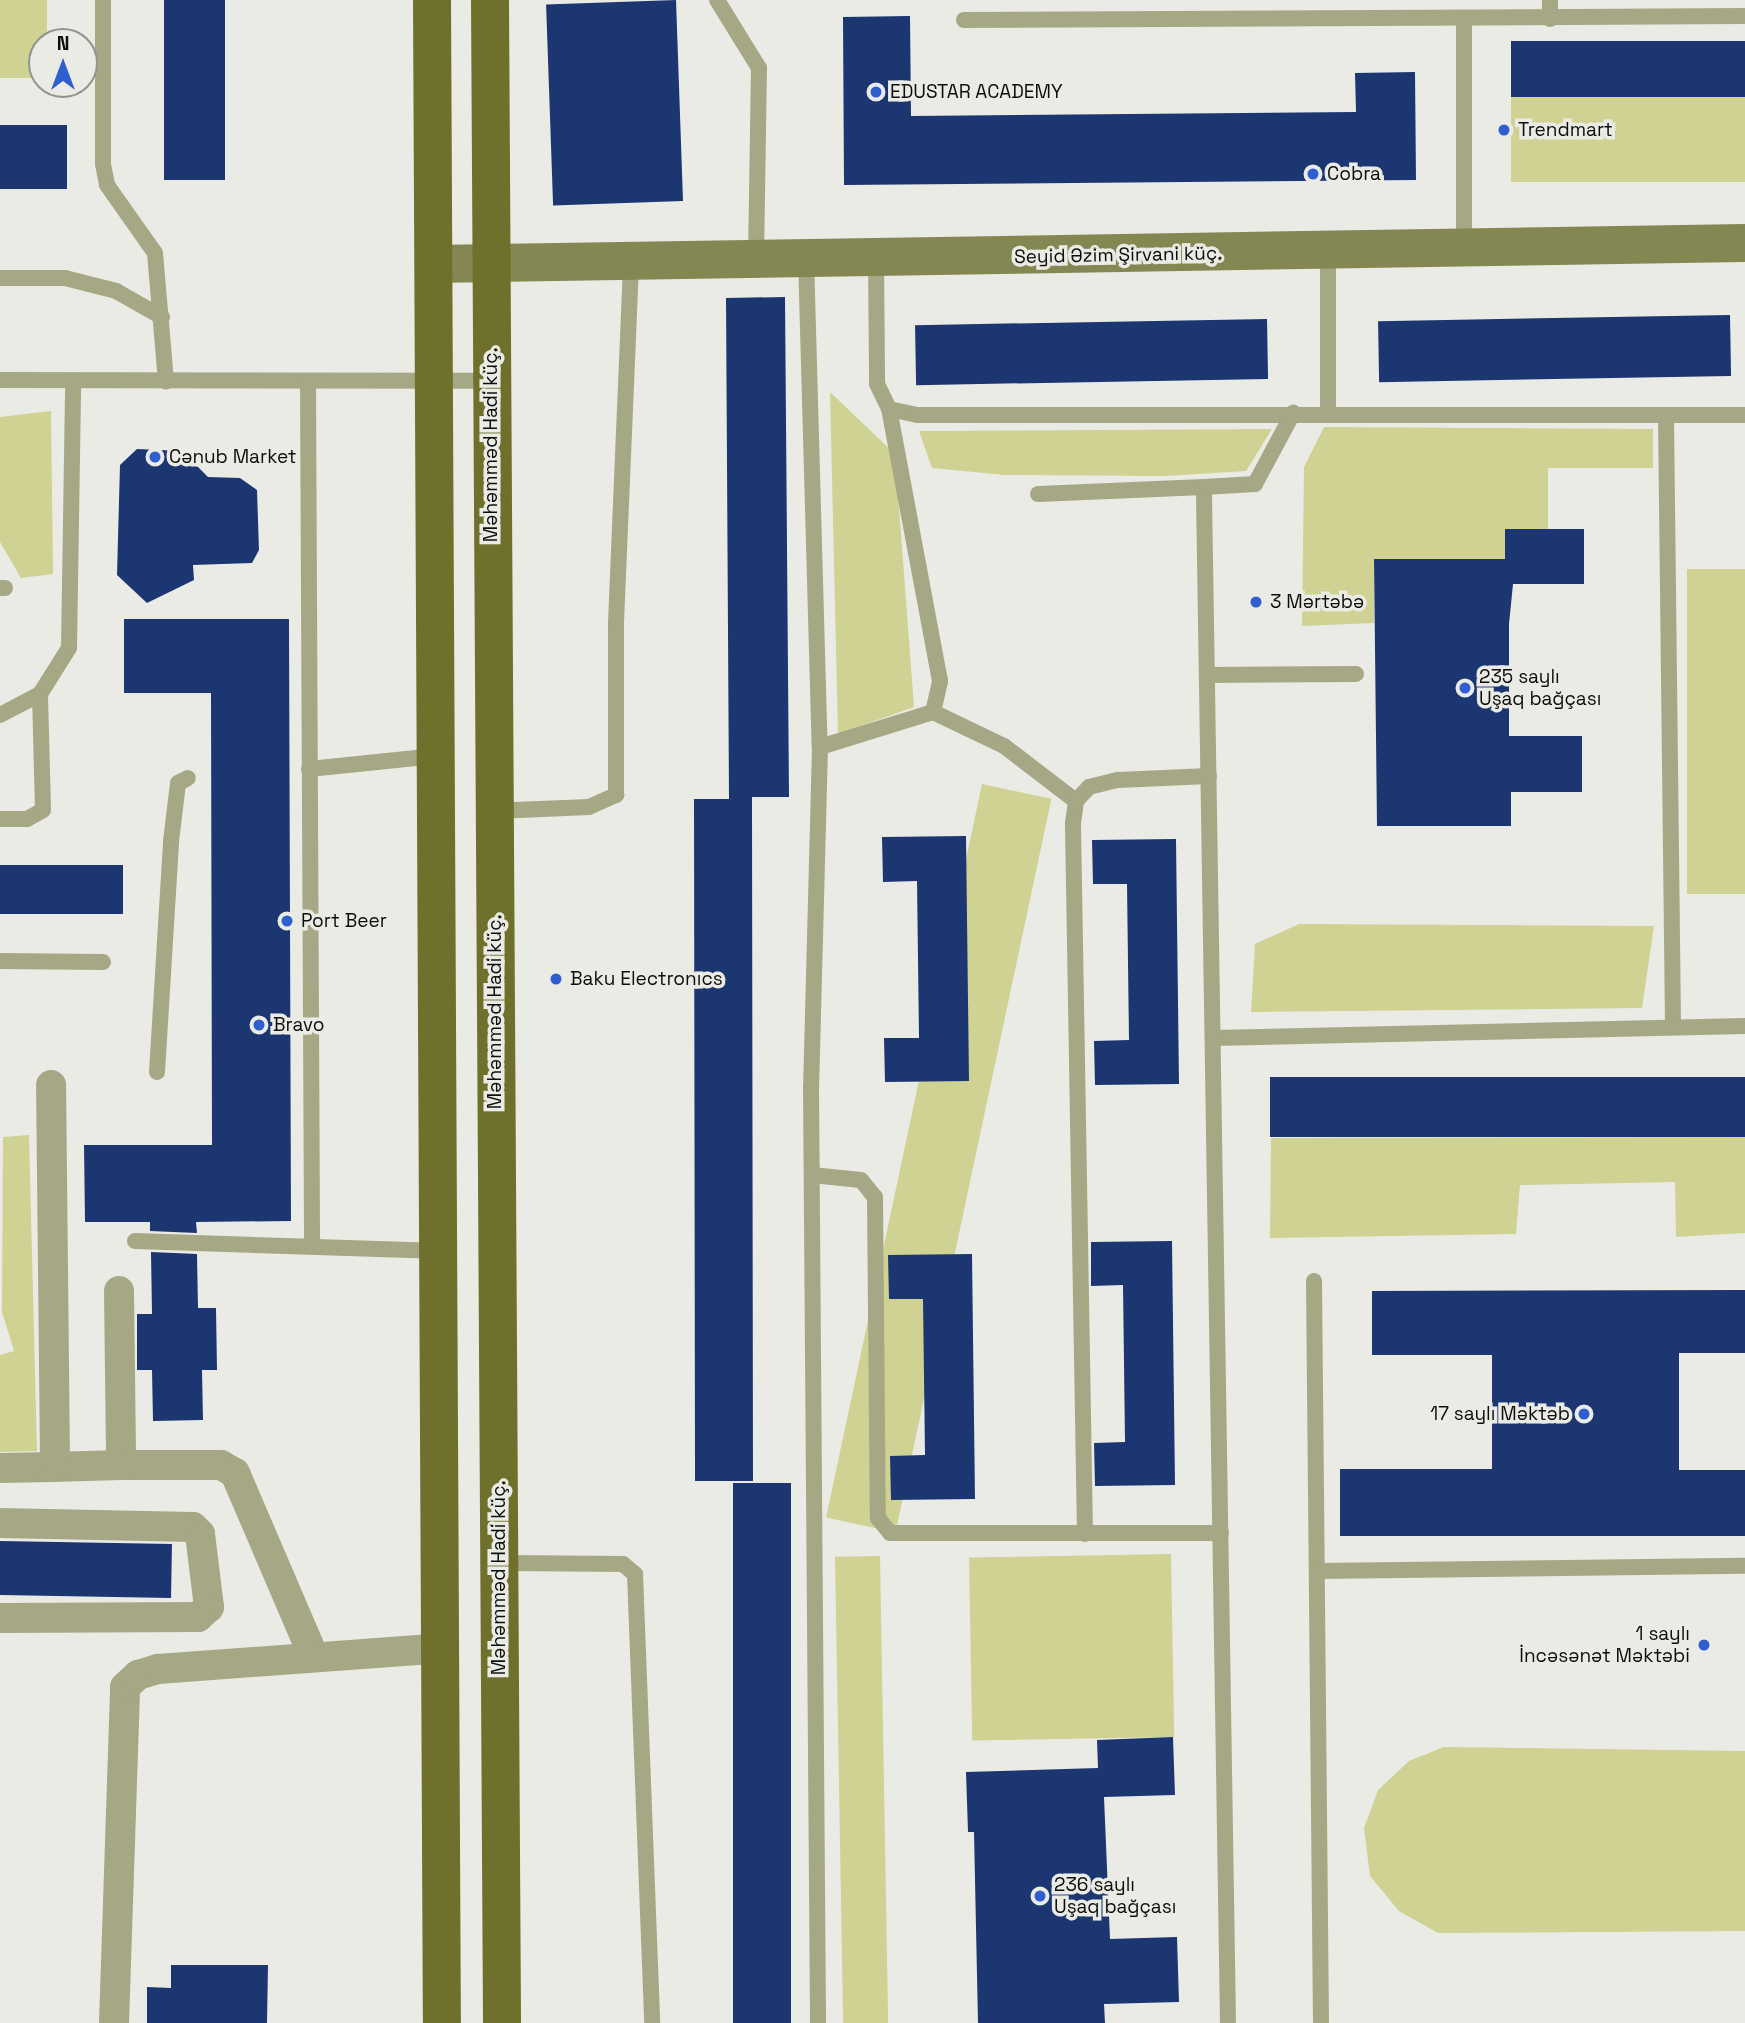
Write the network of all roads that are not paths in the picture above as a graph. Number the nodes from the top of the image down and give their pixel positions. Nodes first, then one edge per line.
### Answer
1 (103, 0) edge
2 (432, 0) edge
3 (490, 0) edge
4 (717, 0) edge
5 (1550, 0) edge
6 (1745, 16) edge
7 (1550, 19) junction
8 (964, 20) dead end
9 (1464, 20) junction
10 (1745, 243) edge
11 (1464, 250) junction
12 (1328, 252) junction
13 (806, 258) junction
14 (876, 258) junction
15 (756, 260) junction
16 (631, 261) junction
17 (491, 263) junction
18 (435, 264) junction
19 (0, 278) edge
20 (162, 317) junction
21 (0, 380) edge
22 (73, 381) junction
23 (490, 381) junction
24 (166, 382) junction
25 (308, 383) junction
26 (436, 385) junction
27 (890, 409) junction
28 (1293, 413) junction
29 (1328, 413) junction
30 (1745, 415) edge
31 (1666, 417) junction
32 (1205, 487) junction
33 (1038, 495) dead end
34 (1356, 674) dead end
35 (1207, 675) junction
36 (40, 694) junction
37 (933, 712) junction
38 (0, 715) edge
39 (820, 747) junction
40 (439, 755) junction
41 (309, 769) junction
42 (1209, 776) junction
43 (188, 778) dead end
44 (1076, 802) junction
45 (493, 811) junction
46 (0, 819) edge
47 (0, 961) edge
48 (103, 962) dead end
49 (1745, 1026) edge
50 (1673, 1027) junction
51 (1213, 1038) junction
52 (157, 1072) dead end
53 (51, 1085) dead end
54 (812, 1175) junction
55 (135, 1241) dead end
56 (312, 1246) junction
57 (441, 1251) junction
58 (1314, 1281) dead end
59 (119, 1291) dead end
60 (121, 1465) junction
61 (51, 1467) junction
62 (0, 1468) edge
63 (0, 1523) edge
64 (1221, 1533) junction
65 (1085, 1534) junction
66 (498, 1563) junction
67 (1745, 1566) edge
68 (1317, 1571) junction
69 (0, 1618) edge
70 (441, 1648) junction
71 (313, 1655) junction
72 (114, 2023) edge
73 (442, 2023) edge
74 (502, 2023) edge
75 (652, 2023) edge
76 (818, 2023) edge
77 (1228, 2023) edge
78 (1321, 2023) edge

1 - 20 lane
2 - 18 main road
3 - 17 main road, Məhəmməd Hadi küç.
4 - 15 lane
5 - 7 lane
6 - 7 lane
7 - 9 lane
8 - 9 lane
9 - 11 lane
10 - 11 main road, Seyid Əzim Şirvani küç.
11 - 12 main road, Seyid Əzim Şirvani küç.
12 - 14 main road, Seyid Əzim Şirvani küç.
12 - 29 lane
13 - 14 main road, Seyid Əzim Şirvani küç.
13 - 15 main road, Seyid Əzim Şirvani küç.
13 - 39 lane
14 - 27 lane
15 - 16 main road, Seyid Əzim Şirvani küç.
16 - 17 main road, Seyid Əzim Şirvani küç.
16 - 45 lane
17 - 18 main road, Seyid Əzim Şirvani küç.
17 - 23 main road, Məhəmməd Hadi küç.
18 - 26 main road
19 - 20 lane
20 - 24 lane
21 - 22 lane
22 - 24 lane
22 - 36 lane
23 - 26 lane
23 - 45 main road, Məhəmməd Hadi küç.
24 - 25 lane
25 - 26 lane
25 - 41 lane
26 - 40 main road
27 - 28 lane
27 - 37 lane
28 - 29 lane
28 - 32 lane
29 - 31 lane
30 - 31 lane
31 - 50 lane
32 - 33 lane
32 - 35 lane
34 - 35 lane
35 - 42 lane
36 - 38 lane
36 - 46 lane
37 - 39 lane
37 - 44 lane
39 - 54 lane
40 - 41 lane
40 - 57 main road
41 - 56 lane
42 - 44 lane
42 - 51 lane
43 - 52 lane
44 - 65 lane
45 - 66 main road, Məhəmməd Hadi küç.
47 - 48 lane
49 - 50 lane
50 - 51 lane
51 - 64 lane
53 - 61 street
54 - 65 lane
54 - 76 lane
55 - 56 lane
56 - 57 lane
57 - 70 main road
58 - 68 lane
59 - 60 street
60 - 61 street
60 - 71 street
61 - 62 street
63 - 69 street
64 - 65 lane
64 - 77 lane
66 - 74 main road, Məhəmməd Hadi küç.
66 - 75 lane
67 - 68 lane
68 - 78 lane
70 - 71 street
70 - 73 main road
71 - 72 street

